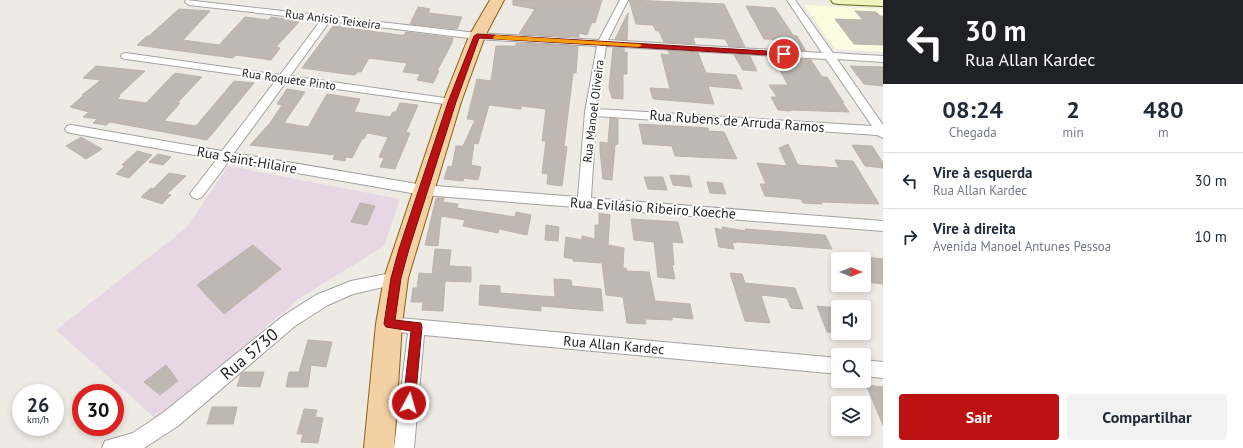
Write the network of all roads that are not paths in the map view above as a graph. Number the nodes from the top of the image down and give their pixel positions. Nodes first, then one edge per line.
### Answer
1 (497, 0) edge
2 (624, 0) edge
3 (791, 0) edge
4 (838, 0) edge
5 (189, 2) dead end
6 (883, 2) edge
7 (328, 18) junction
8 (477, 36) junction
9 (602, 43) junction
10 (126, 56) dead end
11 (830, 56) junction
12 (883, 59) edge
13 (283, 79) junction
14 (452, 102) junction
15 (591, 112) junction
16 (71, 129) dead end
17 (882, 132) edge
18 (226, 156) junction
19 (423, 190) junction
20 (197, 194) dead end
21 (584, 203) junction
22 (883, 226) edge
23 (396, 278) junction
24 (389, 324) junction
25 (417, 327) junction
26 (831, 365) edge
27 (871, 369) edge
28 (883, 370) edge
29 (112, 448) edge
30 (379, 448) edge
31 (404, 448) edge

1 - 8 main road
2 - 9 street, Rua Manoel Oliveira
3 - 11 street
4 - 6 street
5 - 7 street, Rua Anísio Teixeira
7 - 8 street, Rua Anísio Teixeira
7 - 13 street
8 - 9 street, Rua Anísio Teixeira
8 - 14 main road
9 - 11 street, Rua Anísio Teixeira
9 - 15 street, Rua Manoel Oliveira
10 - 13 street, Rua Roquete Pinto
11 - 12 street, Rua Anísio Teixeira
11 - 17 street
13 - 14 street, Rua Roquete Pinto
13 - 18 street
14 - 19 main road
15 - 17 street, Rua Rubens de Arruda Ramos
15 - 21 street, Rua Manoel Oliveira
16 - 18 street, Rua Saint-Hilaire
18 - 19 street, Rua Saint-Hilaire
18 - 20 street
19 - 21 street, Rua Evilásio Ribeiro Koeche
19 - 23 main road
21 - 22 street, Rua Evilásio Ribeiro Koeche
23 - 24 main road
23 - 29 street, Rua 5730
24 - 25 street, Rua Allan Kardec
24 - 30 main road
25 - 26 street, Rua Allan Kardec
25 - 31 street
27 - 28 street

